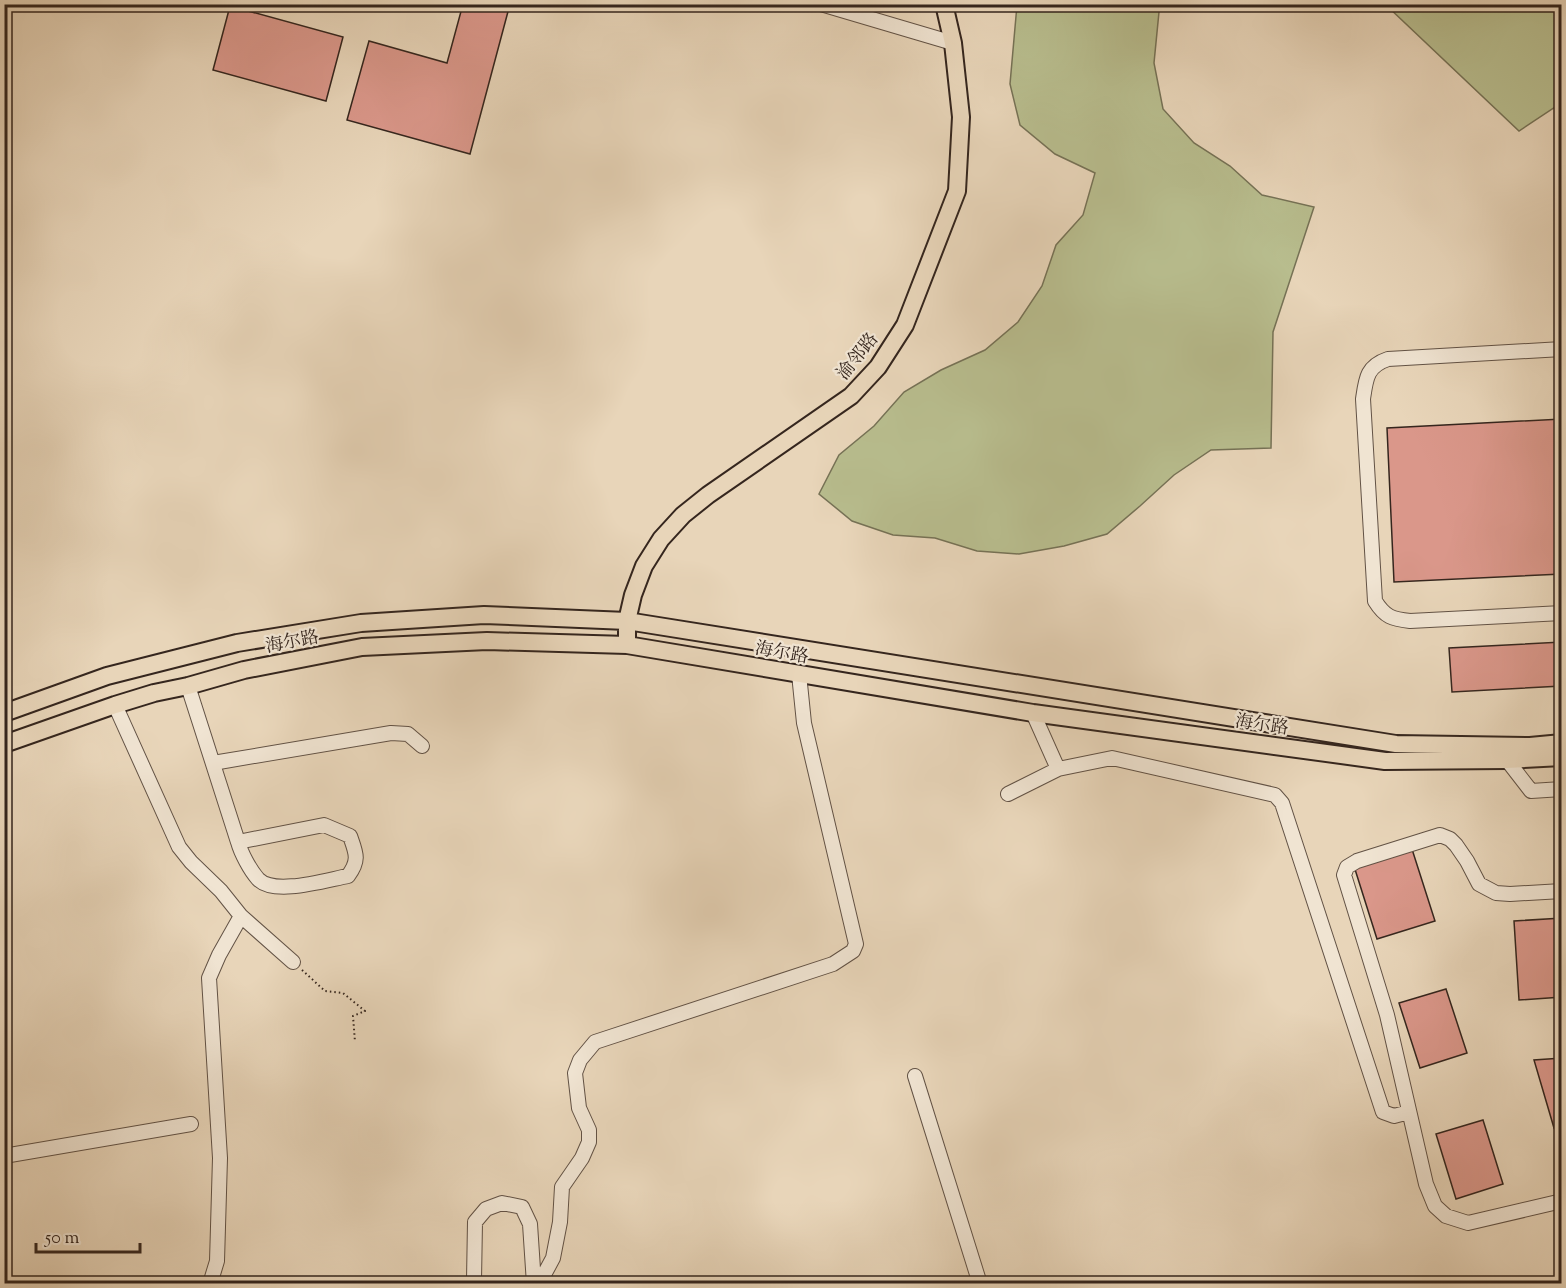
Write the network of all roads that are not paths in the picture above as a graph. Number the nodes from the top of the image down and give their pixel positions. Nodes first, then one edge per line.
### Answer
1 (821, 4) edge
2 (944, 4) edge
3 (953, 43) junction
4 (1562, 349) edge
5 (1562, 613) edge
6 (627, 621) junction
7 (627, 645) junction
8 (799, 674) junction
9 (188, 686) junction
10 (115, 705) junction
11 (4, 712) edge
12 (1034, 712) junction
13 (4, 744) edge
14 (1562, 744) edge
15 (423, 746) dead end
16 (1562, 757) edge
17 (1507, 760) junction
18 (213, 764) junction
19 (1058, 769) junction
20 (1562, 789) edge
21 (1008, 794) dead end
22 (238, 842) junction
23 (1562, 891) edge
24 (241, 916) junction
25 (293, 962) road end
26 (915, 1076) dead end
27 (1409, 1112) junction
28 (191, 1124) dead end
29 (4, 1156) edge
30 (1562, 1201) edge
31 (210, 1284) edge
32 (473, 1284) edge
33 (537, 1284) edge
34 (980, 1284) edge

1 - 3 street
2 - 3 main road, 渝邻路
3 - 6 main road, 渝邻路
4 - 5 street
6 - 7 main road, 渝邻路
6 - 11 main road, 海尔路
6 - 14 main road, 海尔路
7 - 8 main road, 海尔路
7 - 9 main road, 海尔路
8 - 12 main road, 海尔路
8 - 33 street
9 - 10 main road, 海尔路
9 - 18 street
10 - 13 main road, 海尔路
10 - 24 street
12 - 17 main road, 海尔路
12 - 19 street
15 - 18 street
16 - 17 main road, 海尔路
17 - 20 street
18 - 22 street
19 - 21 street
19 - 27 street
22 - 22 street
23 - 27 street
24 - 25 street
24 - 31 street
26 - 34 street
27 - 30 street
28 - 29 street
32 - 33 street

